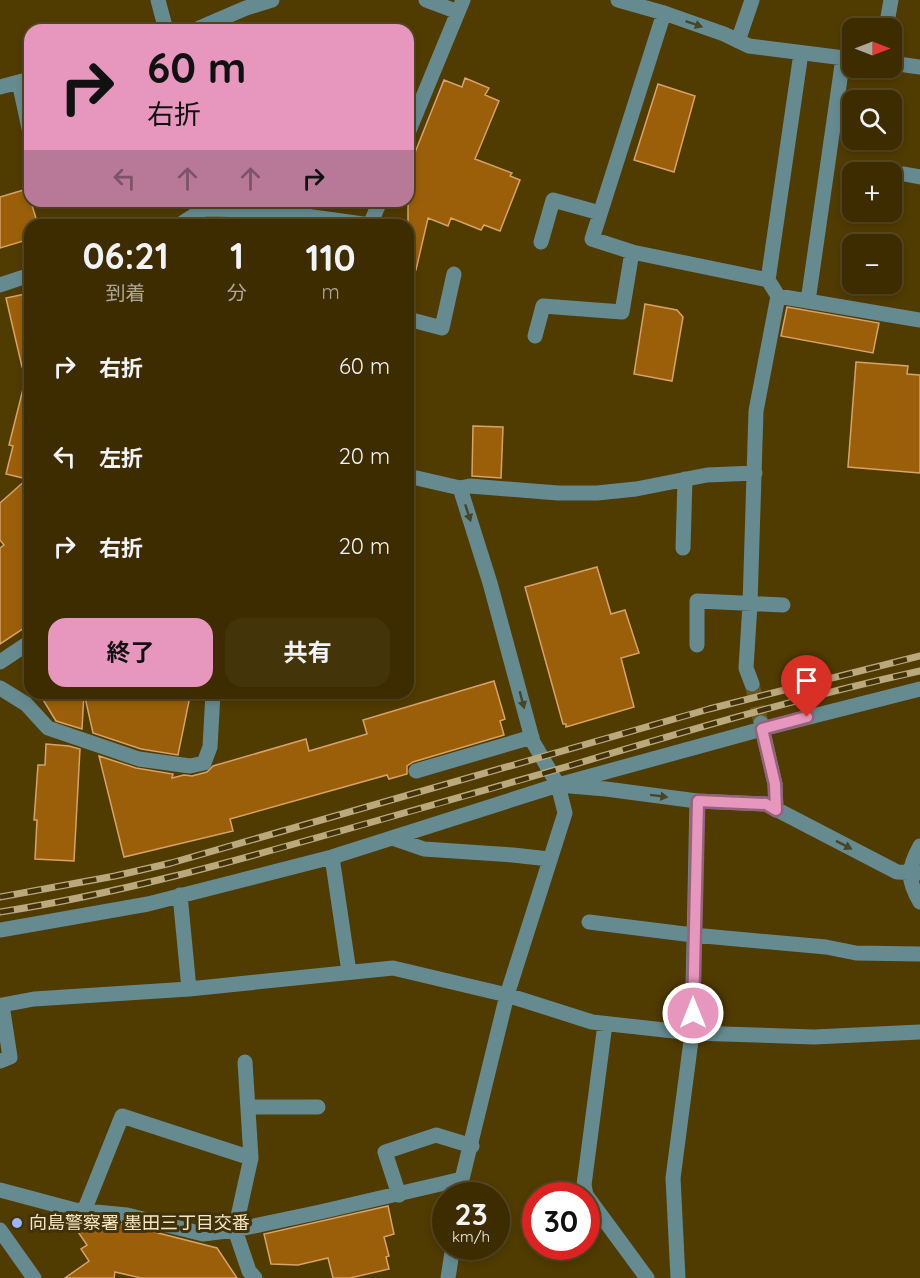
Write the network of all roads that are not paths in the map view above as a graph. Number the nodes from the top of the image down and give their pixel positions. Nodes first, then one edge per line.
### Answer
1 (158, 0) edge
2 (272, 0) edge
3 (426, 0) edge
4 (618, 0) edge
5 (752, 0) edge
6 (891, 0) edge
7 (461, 6) edge
8 (664, 13) junction
9 (888, 18) edge
10 (164, 24) edge
11 (209, 24) edge
12 (738, 41) junction
13 (801, 53) junction
14 (842, 57) edge
15 (902, 64) edge
16 (920, 66) edge
17 (845, 78) edge
18 (24, 81) edge
19 (0, 87) edge
20 (414, 120) edge
21 (904, 174) dead end
22 (920, 177) edge
23 (200, 207) edge
24 (226, 207) edge
25 (600, 213) junction
26 (186, 219) edge
27 (327, 219) edge
28 (540, 242) dead end
29 (632, 252) junction
30 (454, 274) dead end
31 (24, 277) edge
32 (768, 280) junction
33 (0, 285) edge
34 (778, 296) junction
35 (808, 301) junction
36 (920, 320) edge
37 (414, 321) edge
38 (535, 336) dead end
39 (755, 472) junction
40 (414, 477) edge
41 (685, 479) junction
42 (459, 488) junction
43 (683, 548) dead end
44 (750, 604) junction
45 (783, 605) dead end
46 (698, 645) dead end
47 (24, 646) edge
48 (0, 662) edge
49 (752, 684) tunnel mouth
50 (0, 688) edge
51 (920, 689) edge
52 (213, 699) edge
53 (762, 726) junction
54 (532, 737) junction
55 (417, 771) dead end
56 (558, 785) junction
57 (698, 801) junction
58 (776, 810) junction
59 (392, 838) junction
60 (920, 846) edge
61 (332, 857) junction
62 (549, 859) junction
63 (915, 873) edge
64 (180, 895) junction
65 (920, 902) edge
66 (589, 922) dead end
67 (0, 930) edge
68 (693, 935) junction
69 (920, 954) edge
70 (349, 972) junction
71 (189, 989) junction
72 (507, 995) junction
73 (605, 1024) junction
74 (920, 1032) edge
75 (693, 1033) junction
76 (0, 1061) edge
77 (245, 1062) dead end
78 (249, 1107) junction
79 (318, 1107) dead end
80 (472, 1146) junction
81 (251, 1158) junction
82 (462, 1179) junction
83 (462, 1182) edge
84 (0, 1190) edge
85 (399, 1195) junction
86 (84, 1211) junction
87 (0, 1230) edge
88 (235, 1230) junction
89 (451, 1260) edge
90 (34, 1278) edge
91 (255, 1278) edge
92 (448, 1278) edge
93 (647, 1278) edge
94 (678, 1278) edge

1 - 10 street
2 - 11 street
3 - 7 street
4 - 8 street
5 - 12 street
6 - 9 street
7 - 20 street
8 -> 12 street
8 - 25 street
12 - 13 street
13 - 14 street
13 - 32 street
15 - 16 street
17 - 35 street
18 - 19 street
21 - 22 street
23 - 26 street
24 - 27 street
25 - 28 street
25 - 29 street
29 - 32 street
29 - 38 street
30 - 37 street
31 - 33 street
32 - 34 street
34 - 35 street
34 - 39 street
35 - 36 street
39 - 41 street
39 - 44 street
40 - 42 street
41 - 42 street
41 - 43 street
42 -> 54 street
44 - 45 street
44 - 46 street
44 - 49 street
47 - 48 street
50 - 52 street
51 - 53 street
53 - 56 street
53 - 58 street
54 - 55 street
54 - 56 street
56 -> 57 street
56 - 59 street
56 - 62 street
57 - 58 street
57 - 68 street
58 -> 63 street
59 - 61 street
59 - 62 street
60 - 63 street
61 - 64 street
61 - 70 street
62 - 72 street
63 - 65 street
64 - 67 street
64 - 71 street
66 - 68 street
68 - 69 street
68 - 75 street
70 - 71 street
70 - 72 street
71 - 76 street
72 - 73 street
72 - 80 street
73 - 75 street
73 - 93 street
74 - 75 street
75 - 94 street
77 - 78 street
78 - 79 street
78 - 81 street
80 - 82 street
80 - 85 street
81 - 86 street
81 - 88 street
82 - 83 street
82 - 85 street
84 - 86 street
85 - 88 street
86 - 88 street
87 - 90 street
88 - 91 street
89 - 92 street

